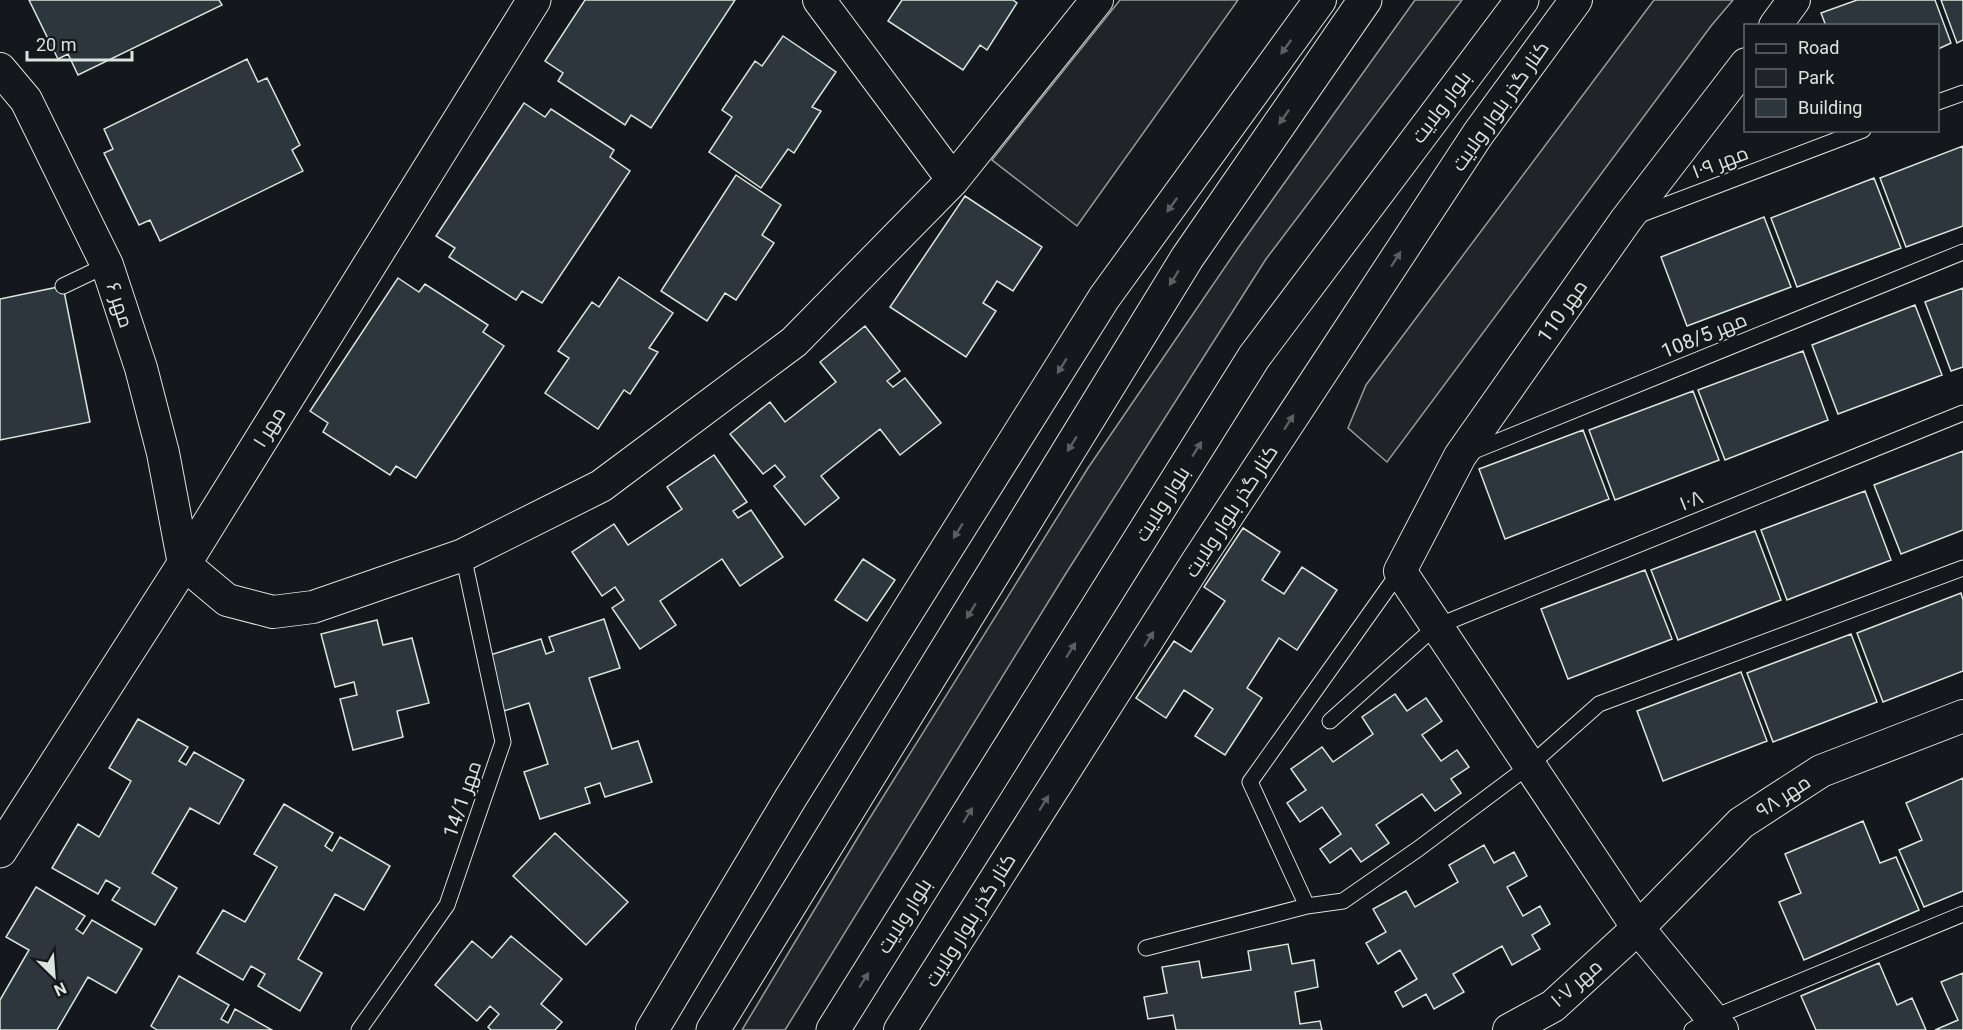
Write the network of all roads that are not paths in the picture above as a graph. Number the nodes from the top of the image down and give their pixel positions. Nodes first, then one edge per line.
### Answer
1 (534, 0) edge
2 (819, 0) edge
3 (1097, 0) edge
4 (1320, 0) edge
5 (1365, 0) edge
6 (1522, 0) edge
7 (1576, 0) edge
8 (1794, 0) edge
9 (1776, 24) edge
10 (1744, 67) edge
11 (0, 69) edge
12 (1963, 93) edge
13 (1939, 102) edge
14 (1858, 132) edge
15 (953, 180) junction
16 (1626, 220) junction
17 (1963, 252) edge
18 (107, 265) junction
19 (63, 286) dead end
20 (1963, 413) edge
21 (1460, 456) junction
22 (463, 555) junction
23 (184, 564) junction
24 (1963, 568) edge
25 (1400, 571) junction
26 (1435, 627) junction
27 (1963, 716) edge
28 (1330, 721) dead end
29 (1529, 766) junction
30 (0, 851) edge
31 (1307, 906) junction
32 (1963, 914) edge
33 (1638, 928) junction
34 (1146, 948) dead end
35 (1709, 1026) edge
36 (359, 1030) edge
37 (652, 1030) edge
38 (713, 1030) edge
39 (833, 1030) edge
40 (900, 1030) edge
41 (1509, 1030) edge

1 - 23 main road, مهر ۱
2 - 15 street
3 - 15 street
4 -> 37 street
5 -> 38 main road
39 -> 6 main road, بلوار ولایت
40 -> 7 street, کنار گذر بلوار ولایت
8 - 9 street
10 - 16 street, مهر 110
11 - 18 street, مهر ۶
12 - 13 lane
14 - 16 lane, مهر ۱۰۹
15 - 22 street
16 - 21 street, مهر 110
17 - 21 lane, مهر 108/5
18 - 19 lane
18 - 23 street, مهر ۶
20 - 26 lane, ۱۰۸
21 - 25 street, مهر 110
22 - 23 street
22 - 36 lane, مهر 14/1
23 - 30 main road, مهر ۱
24 - 29 lane
25 - 26 street
25 - 31 lane
26 - 28 lane, ۱۰۸
26 - 29 street
27 - 33 street, مهر ۹۸
29 - 31 lane
29 - 33 street
31 - 34 lane
32 - 35 lane
33 - 35 street
33 - 41 street, مهر ۱۰۷

